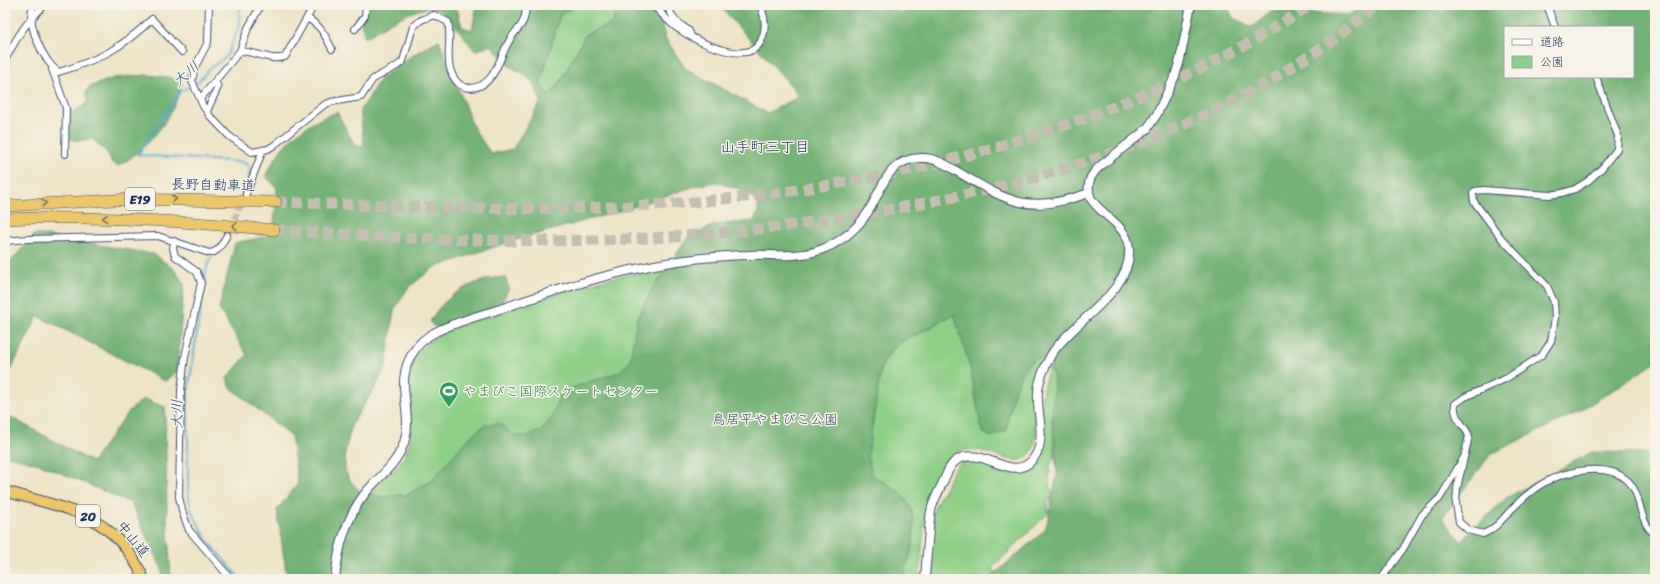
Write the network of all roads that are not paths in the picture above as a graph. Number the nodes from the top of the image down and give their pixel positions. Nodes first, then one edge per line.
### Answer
1 (34, 5) edge
2 (45, 5) edge
3 (209, 5) edge
4 (261, 5) edge
5 (314, 5) edge
6 (366, 5) edge
7 (526, 5) edge
8 (653, 5) edge
9 (666, 5) edge
10 (760, 5) edge
11 (1191, 5) edge
12 (1547, 5) edge
13 (30, 18) junction
14 (307, 18) junction
15 (1555, 26) edge
16 (355, 28) dead end
17 (692, 37) junction
18 (332, 49) dead end
19 (240, 51) junction
20 (182, 52) dead end
21 (5, 60) edge
22 (52, 69) junction
23 (1596, 78) edge
24 (215, 81) junction
25 (200, 99) junction
26 (207, 111) junction
27 (262, 150) junction
28 (65, 154) dead end
29 (1089, 193) junction
30 (246, 194) tunnel mouth
31 (276, 202) tunnel mouth
32 (5, 206) edge
33 (5, 219) edge
34 (274, 230) tunnel mouth
35 (227, 235) tunnel mouth
36 (5, 241) edge
37 (174, 241) junction
38 (1467, 450) junction
39 (5, 491) edge
40 (1655, 534) edge
41 (144, 579) edge
42 (231, 579) edge
43 (335, 579) edge
44 (925, 579) edge
45 (1381, 579) edge

1 - 13 street
2 - 13 street
3 - 25 street
4 - 19 street
5 - 14 street
6 - 16 street
7 - 27 street
8 - 17 street
9 - 17 street
10 - 17 street
11 - 29 street
12 - 15 street
13 - 21 street
13 - 22 street
14 - 18 street
14 - 19 street
19 - 24 street
20 - 22 street
22 - 28 street
23 - 38 street
24 - 25 street
24 - 26 street
25 - 26 street
26 - 27 street
27 - 30 street
29 - 43 street
29 - 44 street
32 -> 31 highway, 長野自動車道 / E19
34 -> 33 highway, E19
35 - 37 street
36 - 37 street
37 - 42 street
38 - 40 street
38 - 45 street
39 - 41 highway, 中山道 / 20

